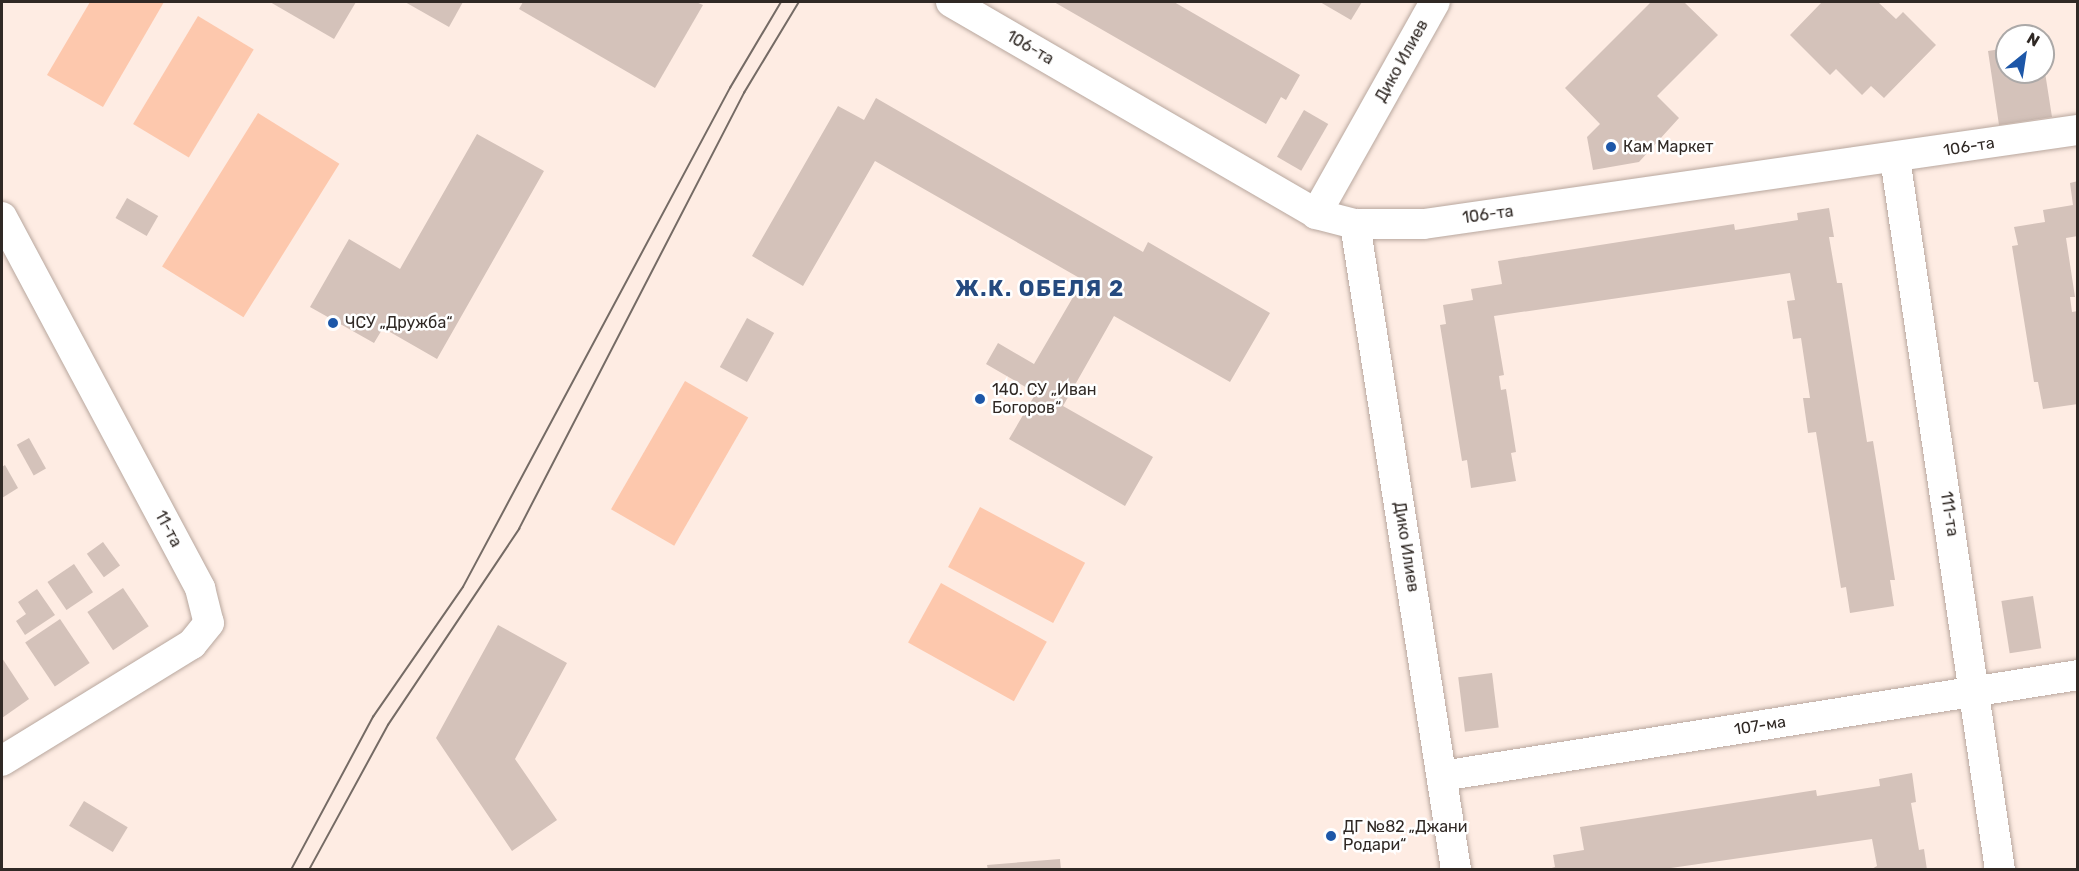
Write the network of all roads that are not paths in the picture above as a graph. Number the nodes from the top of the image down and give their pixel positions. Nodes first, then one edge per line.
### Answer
1 (951, 2) edge
2 (1435, 2) edge
3 (2078, 130) edge
4 (1895, 158) junction
5 (1316, 214) junction
6 (2, 217) edge
7 (1355, 224) junction
8 (2078, 675) edge
9 (1975, 692) junction
10 (2, 761) edge
11 (1442, 776) junction
12 (1456, 870) edge
13 (2000, 870) edge

1 - 5 street, 106-та
2 - 5 street, Дико Илиев
3 - 4 street, 106-та
4 - 7 street, 106-та
4 - 9 street, 111-та
5 - 7 street, 106-та
6 - 10 street, 11-та
7 - 11 street, Дико Илиев
8 - 9 street, 107-ма
9 - 11 street, 107-ма
9 - 13 street, 111-та
11 - 12 street, Дико Илиев

